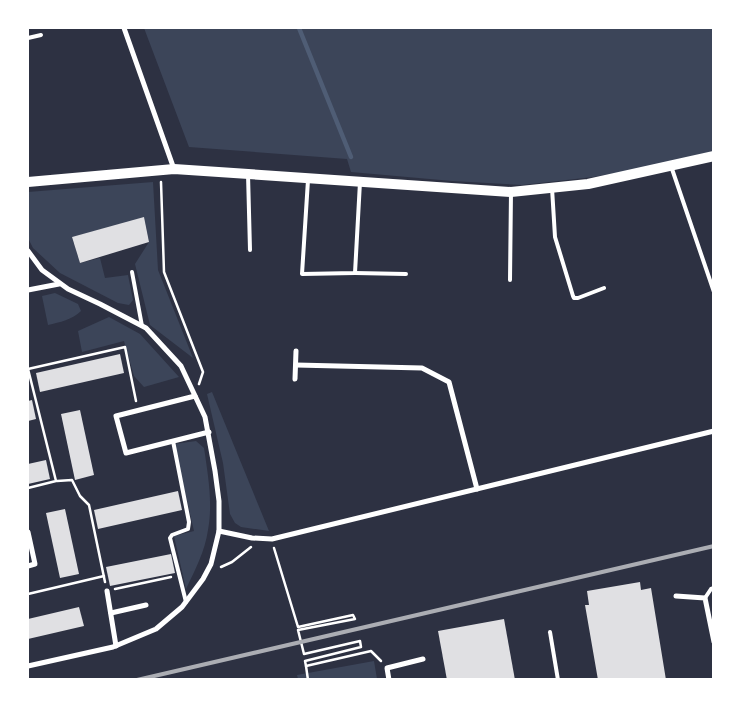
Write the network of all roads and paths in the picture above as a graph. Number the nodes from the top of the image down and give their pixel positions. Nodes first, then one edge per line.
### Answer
1 (124, 28) edge
2 (41, 36) dead end
3 (28, 38) edge
4 (714, 156) edge
5 (671, 166) junction
6 (174, 169) junction
7 (160, 170) junction
8 (248, 174) junction
9 (308, 178) junction
10 (28, 182) edge
11 (360, 182) junction
12 (552, 188) junction
13 (511, 192) junction
14 (250, 250) dead end
15 (28, 251) edge
16 (30, 258) edge
17 (132, 272) dead end
18 (355, 273) junction
19 (406, 274) dead end
20 (510, 280) dead end
21 (59, 284) junction
22 (604, 288) dead end
23 (28, 290) edge
24 (714, 292) edge
25 (142, 326) junction
26 (296, 351) dead end
27 (296, 365) junction
28 (296, 379) dead end
29 (32, 385) junction
30 (28, 386) edge
31 (195, 396) junction
32 (138, 410) junction
33 (714, 431) edge
34 (209, 432) junction
35 (173, 441) junction
36 (56, 481) junction
37 (28, 488) edge
38 (477, 489) junction
39 (218, 531) junction
40 (28, 532) edge
41 (272, 539) junction
42 (253, 546) dead end
43 (28, 566) edge
44 (206, 574) junction
45 (180, 575) junction
46 (104, 576) junction
47 (714, 588) edge
48 (107, 591) junction
49 (28, 594) edge
50 (676, 596) dead end
51 (705, 598) junction
52 (186, 602) junction
53 (146, 605) dead end
54 (111, 613) junction
55 (550, 632) dead end
56 (714, 642) edge
57 (116, 646) junction
58 (423, 659) dead end
59 (28, 666) edge
60 (306, 666) junction
61 (387, 668) junction
62 (308, 680) edge
63 (389, 680) edge
64 (558, 680) edge

1 - 6 street
2 - 3 lane
4 - 5 main road
5 - 12 main road
5 - 24 lane
6 - 7 main road
6 - 8 main road
7 - 10 main road
7 - 31 path
8 - 9 main road
8 - 14 lane
9 - 11 main road
9 - 18 lane
11 - 13 main road
11 - 18 lane
12 - 13 main road
12 - 22 lane
13 - 20 lane
15 - 16 street
16 - 21 street
17 - 25 lane
18 - 19 lane
21 - 23 street
21 - 25 street
25 - 31 street
26 - 27 street
27 - 28 street
27 - 38 street
29 - 30 path
29 - 32 path
29 - 36 path
31 - 32 street
31 - 34 street
32 - 35 street
33 - 38 street
34 - 35 street
34 - 39 street
35 - 45 lane
36 - 37 path
36 - 46 path
38 - 41 street
39 - 41 street
39 - 44 street
40 - 43 street
41 - 60 path
42 - 44 path
44 - 52 street
45 - 48 path
45 - 52 lane
46 - 48 path
46 - 49 path
47 - 51 lane
48 - 54 street
50 - 51 street
51 - 56 street
52 - 57 street
53 - 54 street
54 - 57 street
55 - 64 lane
57 - 59 street
58 - 61 street
60 - 61 path
60 - 62 path
61 - 63 street

